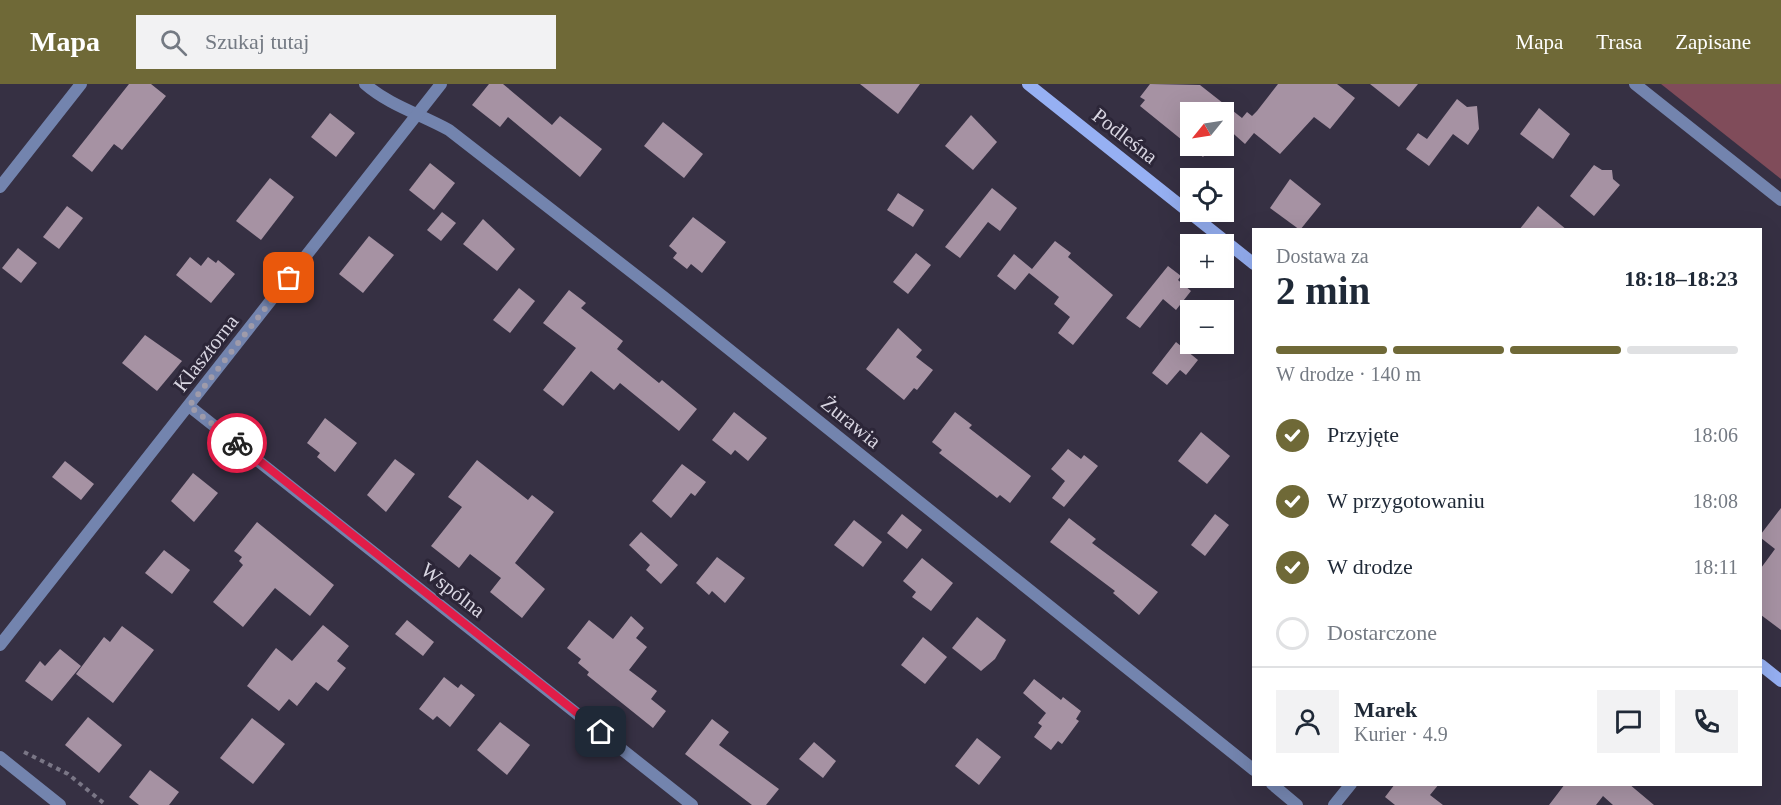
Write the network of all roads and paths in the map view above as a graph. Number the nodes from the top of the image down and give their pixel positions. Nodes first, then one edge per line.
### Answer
1 (81, 84) edge
2 (365, 84) edge
3 (441, 84) edge
4 (1028, 84) edge
5 (1635, 84) edge
6 (418, 113) junction
7 (0, 187) edge
8 (1781, 200) edge
9 (1252, 262) edge
10 (189, 406) junction
11 (0, 645) edge
12 (1762, 666) edge
13 (1781, 681) edge
14 (14, 748) dead end
15 (0, 756) edge
16 (1252, 768) edge
17 (1274, 786) edge
18 (1349, 786) edge
19 (60, 805) edge
20 (106, 805) edge
21 (692, 805) edge
22 (1297, 805) edge
23 (1334, 805) edge

1 - 7 street
2 - 6 street, Żurawia
3 - 6 street, Klasztorna
4 - 9 street, Podleśna
5 - 8 street
6 - 10 street, Klasztorna
6 - 16 street, Żurawia
10 - 11 street, Klasztorna
10 - 21 street, Wspólna
12 - 13 street
14 - 20 path
15 - 19 street
17 - 22 street
18 - 23 street

